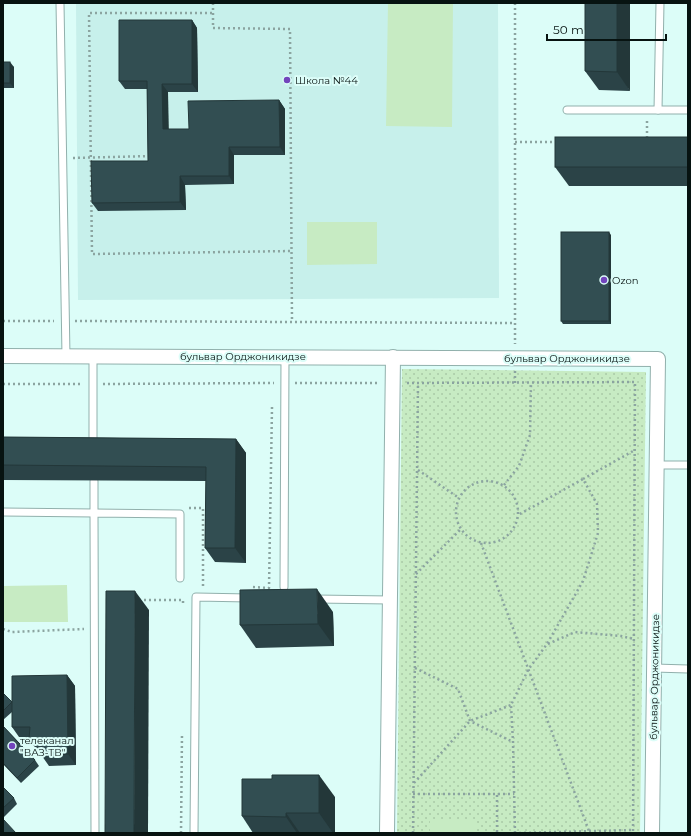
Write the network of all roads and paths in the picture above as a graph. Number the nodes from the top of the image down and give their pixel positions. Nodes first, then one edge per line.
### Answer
1 (60, 3) edge
2 (213, 3) edge
3 (515, 3) edge
4 (660, 3) edge
5 (212, 12) junction
6 (567, 110) dead end
7 (658, 110) junction
8 (688, 110) edge
9 (153, 156) edge
10 (91, 157) junction
11 (71, 158) dead end
12 (292, 251) junction
13 (3, 321) edge
14 (65, 321) junction
15 (292, 322) junction
16 (515, 323) junction
17 (3, 356) edge
18 (66, 356) junction
19 (93, 356) junction
20 (285, 357) junction
21 (393, 357) junction
22 (515, 358) junction
23 (285, 383) junction
24 (393, 383) junction
25 (418, 383) junction
26 (515, 383) junction
27 (531, 383) junction
28 (3, 384) edge
29 (83, 384) dead end
30 (98, 384) dead end
31 (272, 407) dead end
32 (635, 450) junction
33 (93, 453) edge
34 (657, 465) junction
35 (688, 465) edge
36 (417, 470) junction
37 (583, 479) junction
38 (94, 481) edge
39 (504, 486) junction
40 (459, 498) junction
41 (187, 508) dead end
42 (3, 512) edge
43 (94, 512) junction
44 (518, 515) junction
45 (461, 529) junction
46 (481, 543) junction
47 (416, 574) junction
48 (180, 578) dead end
49 (210, 587) dead end
50 (247, 587) dead end
51 (284, 587) dead end
52 (260, 598) edge
53 (307, 599) edge
54 (131, 600) edge
55 (390, 600) junction
56 (183, 608) dead end
57 (3, 629) edge
58 (94, 629) junction
59 (634, 639) junction
60 (547, 644) junction
61 (415, 668) junction
62 (654, 668) junction
63 (688, 669) edge
64 (528, 670) junction
65 (511, 705) junction
66 (470, 721) junction
67 (182, 732) dead end
68 (513, 742) junction
69 (413, 784) junction
70 (413, 794) junction
71 (514, 794) junction
72 (497, 795) junction
73 (589, 832) junction
74 (633, 832) edge
75 (95, 833) edge
76 (181, 833) edge
77 (194, 833) edge
78 (387, 833) edge
79 (413, 833) edge
80 (497, 833) edge
81 (515, 833) edge
82 (519, 833) edge
83 (652, 833) edge

1 - 14 lane
2 - 5 path
3 - 16 path
4 - 7 lane
5 - 10 path
5 - 12 path
6 - 7 lane
7 - 8 lane
9 - 10 path
10 - 11 path
10 - 12 path
12 - 15 path
13 - 14 path
14 - 15 path
14 - 18 lane
15 - 16 path
16 - 22 path
17 - 18 street, бульвар Орджоникидзе
18 - 19 street, бульвар Орджоникидзе
19 - 20 street, бульвар Орджоникидзе
19 - 33 lane
20 - 21 street, бульвар Орджоникидзе
20 - 23 lane
21 - 22 street, бульвар Орджоникидзе
21 - 24 street
22 - 26 path
22 - 34 street, бульвар Орджоникидзе
23 - 24 path
23 - 30 path
23 - 51 lane
24 - 25 path
24 - 55 street
25 - 26 path
25 - 36 path
26 - 27 path
27 - 32 path
27 - 39 path
28 - 29 path
31 - 50 path
32 - 37 path
32 - 59 path
34 - 35 lane
34 - 62 street, бульвар Орджоникидзе
36 - 40 path
36 - 47 path
37 - 44 path
37 - 60 path
38 - 43 lane
39 - 40 path
39 - 44 path
40 - 45 path
41 - 49 path
42 - 43 lane
43 - 48 lane
43 - 58 lane
44 - 46 path
45 - 46 path
45 - 47 path
46 - 64 path
47 - 61 path
52 - 77 lane
53 - 55 lane
54 - 56 path
55 - 78 street
57 - 58 path
58 - 75 lane
59 - 60 path
59 - 74 path
60 - 64 path
61 - 66 path
61 - 69 path
62 - 63 lane
62 - 83 street, бульвар Орджоникидзе
64 - 65 path
64 - 73 path
65 - 66 path
65 - 68 path
66 - 68 path
66 - 69 path
67 - 76 path
68 - 71 path
69 - 70 path
70 - 72 path
70 - 79 path
71 - 72 path
71 - 81 path
72 - 80 path
73 - 74 path
73 - 82 path

